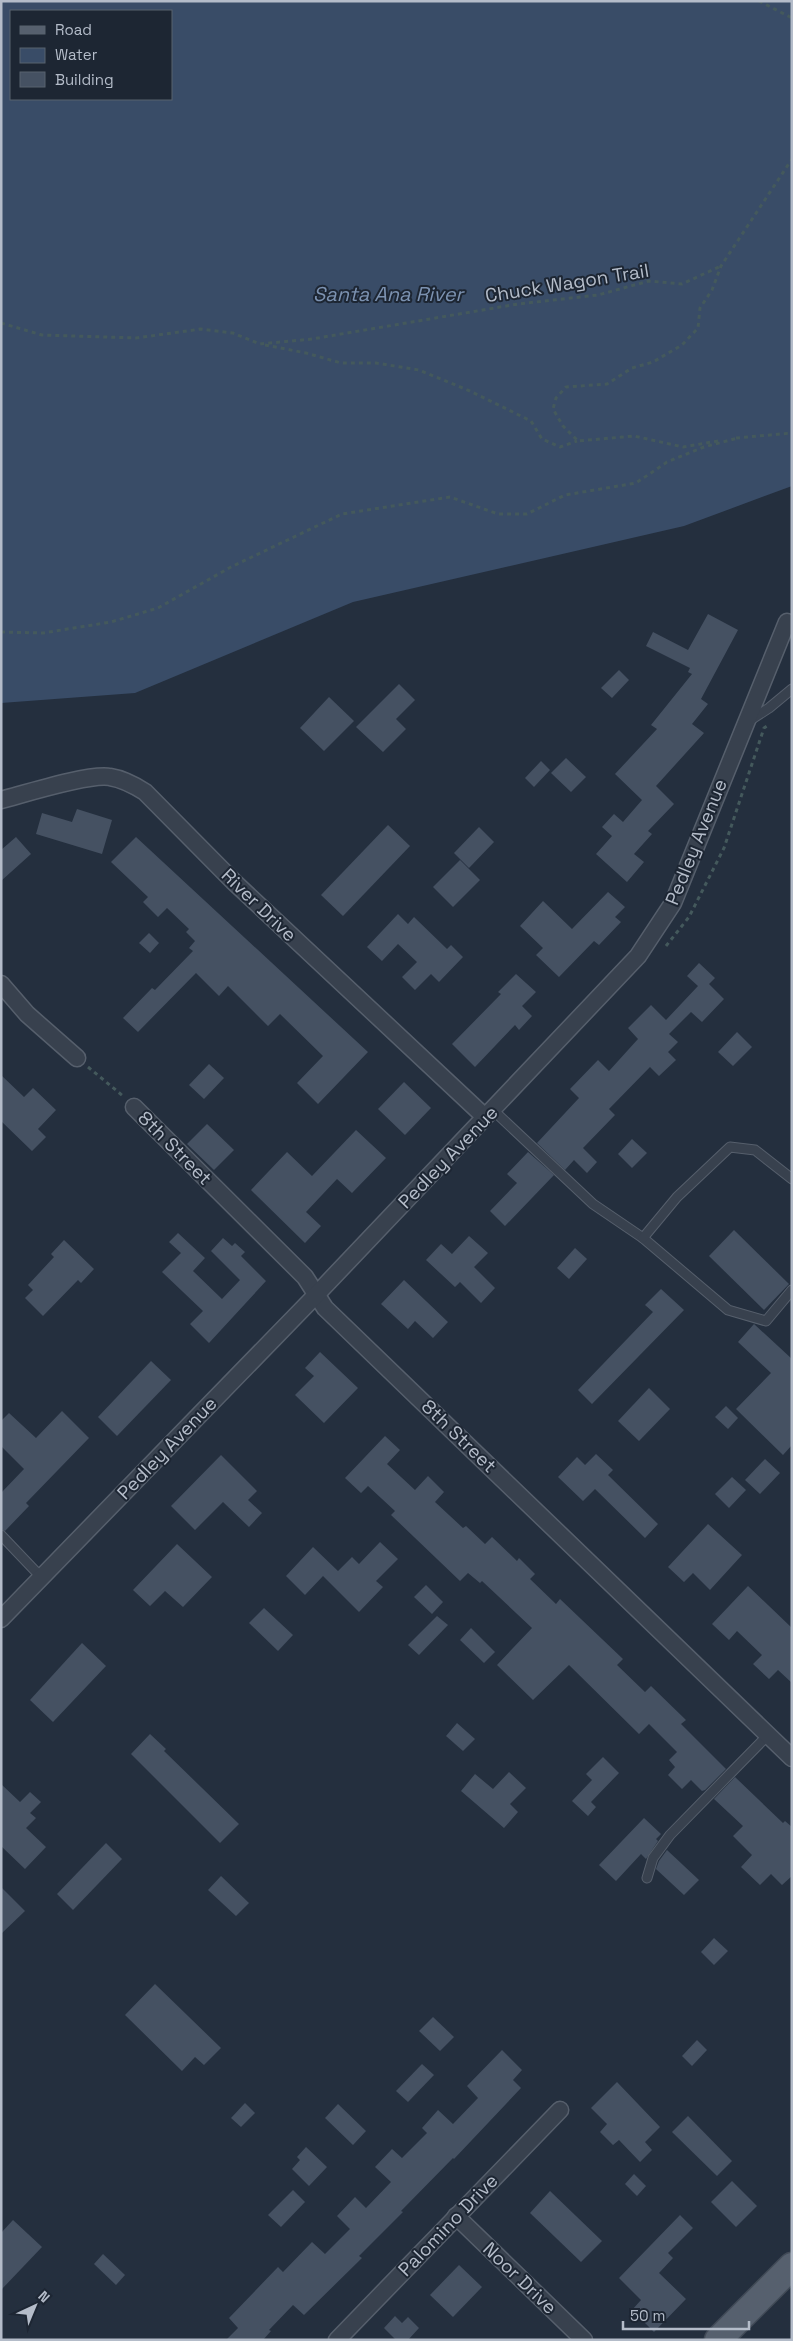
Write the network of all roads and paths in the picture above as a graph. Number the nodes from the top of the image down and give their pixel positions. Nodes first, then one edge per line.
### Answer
1 (759, 1) edge
2 (792, 18) edge
3 (792, 159) edge
4 (722, 266) junction
5 (1, 323) edge
6 (260, 344) junction
7 (792, 433) edge
8 (738, 438) junction
9 (578, 441) junction
10 (787, 622) dead end
11 (1, 632) edge
12 (792, 689) edge
13 (745, 723) junction
14 (1, 800) edge
15 (1, 984) edge
16 (77, 1058) joint
17 (134, 1107) joint
18 (489, 1113) junction
19 (792, 1179) edge
20 (643, 1238) junction
21 (792, 1290) edge
22 (317, 1294) junction
23 (1, 1535) edge
24 (41, 1578) junction
25 (1, 1619) edge
26 (768, 1735) junction
27 (792, 1758) edge
28 (647, 1878) dead end
29 (560, 2110) dead end
30 (456, 2216) junction
31 (792, 2266) edge
32 (337, 2340) edge
33 (584, 2340) edge
34 (718, 2340) edge

1 - 2 path
3 - 4 path
4 - 6 path, Chuck Wagon Trail
4 - 9 path
5 - 6 path, Chuck Wagon Trail
6 - 9 path
7 - 8 path
8 - 9 path
8 - 11 path
10 - 13 street, Pedley Avenue
12 - 13 lane
13 - 18 street, Pedley Avenue
14 - 18 street, River Drive
15 - 16 street
16 - 17 path
17 - 22 street, 8th Street
18 - 20 lane
18 - 22 street, Pedley Avenue
19 - 20 lane
20 - 21 lane
22 - 24 street, Pedley Avenue
22 - 26 street, 8th Street
23 - 24 lane
24 - 25 street, Pedley Avenue
26 - 27 street, 8th Street
26 - 28 lane
29 - 30 street, Palomino Drive
30 - 32 street, Palomino Drive
30 - 33 street, Noor Drive
31 - 34 main road

